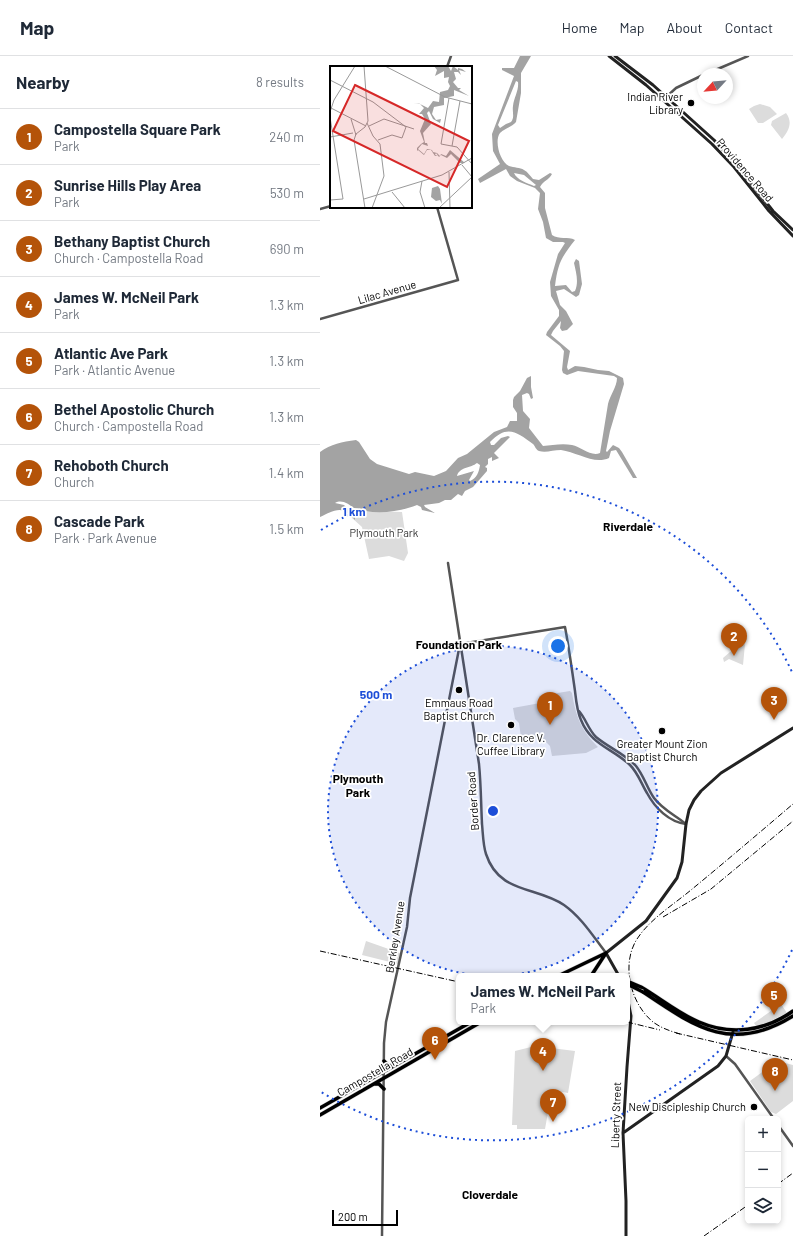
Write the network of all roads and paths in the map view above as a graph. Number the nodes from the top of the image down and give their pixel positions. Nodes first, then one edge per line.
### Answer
1 (451, 56) edge
2 (609, 56) edge
3 (615, 56) edge
4 (748, 56) edge
5 (447, 66) edge
6 (720, 68) edge
7 (697, 78) edge
8 (664, 98) junction
9 (330, 206) edge
10 (437, 208) edge
11 (320, 209) edge
12 (793, 230) edge
13 (793, 236) edge
14 (320, 319) edge
15 (448, 563) dead end
16 (460, 644) junction
17 (457, 660) junction
18 (463, 660) junction
19 (793, 728) edge
20 (686, 824) junction
21 (606, 953) junction
22 (564, 973) edge
23 (593, 973) edge
24 (617, 973) edge
25 (630, 982) edge
26 (630, 986) edge
27 (630, 1006) edge
28 (793, 1011) edge
29 (793, 1016) edge
30 (466, 1025) edge
31 (476, 1025) edge
32 (733, 1033) junction
33 (726, 1056) junction
34 (384, 1061) junction
35 (394, 1066) junction
36 (383, 1072) junction
37 (383, 1078) junction
38 (372, 1084) junction
39 (384, 1089) junction
40 (320, 1108) edge
41 (320, 1115) edge
42 (772, 1116) edge
43 (781, 1128) edge
44 (623, 1133) junction
45 (793, 1146) edge
46 (382, 1236) edge
47 (626, 1236) edge

1 - 5 street
2 - 8 main road, Providence Road
3 - 8 main road, Providence Road
4 - 6 street
7 - 8 street
8 - 12 main road, Providence Road
8 - 13 main road, Providence Road
9 - 11 street
10 - 14 street, Lilac Avenue
15 - 16 street, Border Road
16 - 17 street, Berkley Avenue
16 - 18 street, Border Road
16 - 20 street
17 - 18 street
17 - 34 street, Berkley Avenue
18 - 21 street, Border Road
19 - 20 main road
20 - 21 main road
21 - 22 main road
21 - 23 main road
21 - 24 main road
25 - 32 main road, bridge
26 - 32 main road, bridge
27 - 44 main road, Liberty Street
28 - 32 main road
29 - 32 main road
30 - 35 main road, Campostella Road
31 - 37 main road, Campostella Road
32 - 33 main road
33 - 42 street
33 - 44 main road
34 - 35 main road
34 - 36 street, Berkley Avenue
35 - 36 main road, Campostella Road
36 - 37 street, Berkley Avenue
36 - 40 main road, Campostella Road
37 - 38 main road, Campostella Road
37 - 39 street, Berkley Avenue
38 - 39 main road
38 - 41 main road, Campostella Road
39 - 46 street, Berkley Avenue
43 - 45 street
44 - 47 main road, Liberty Street

